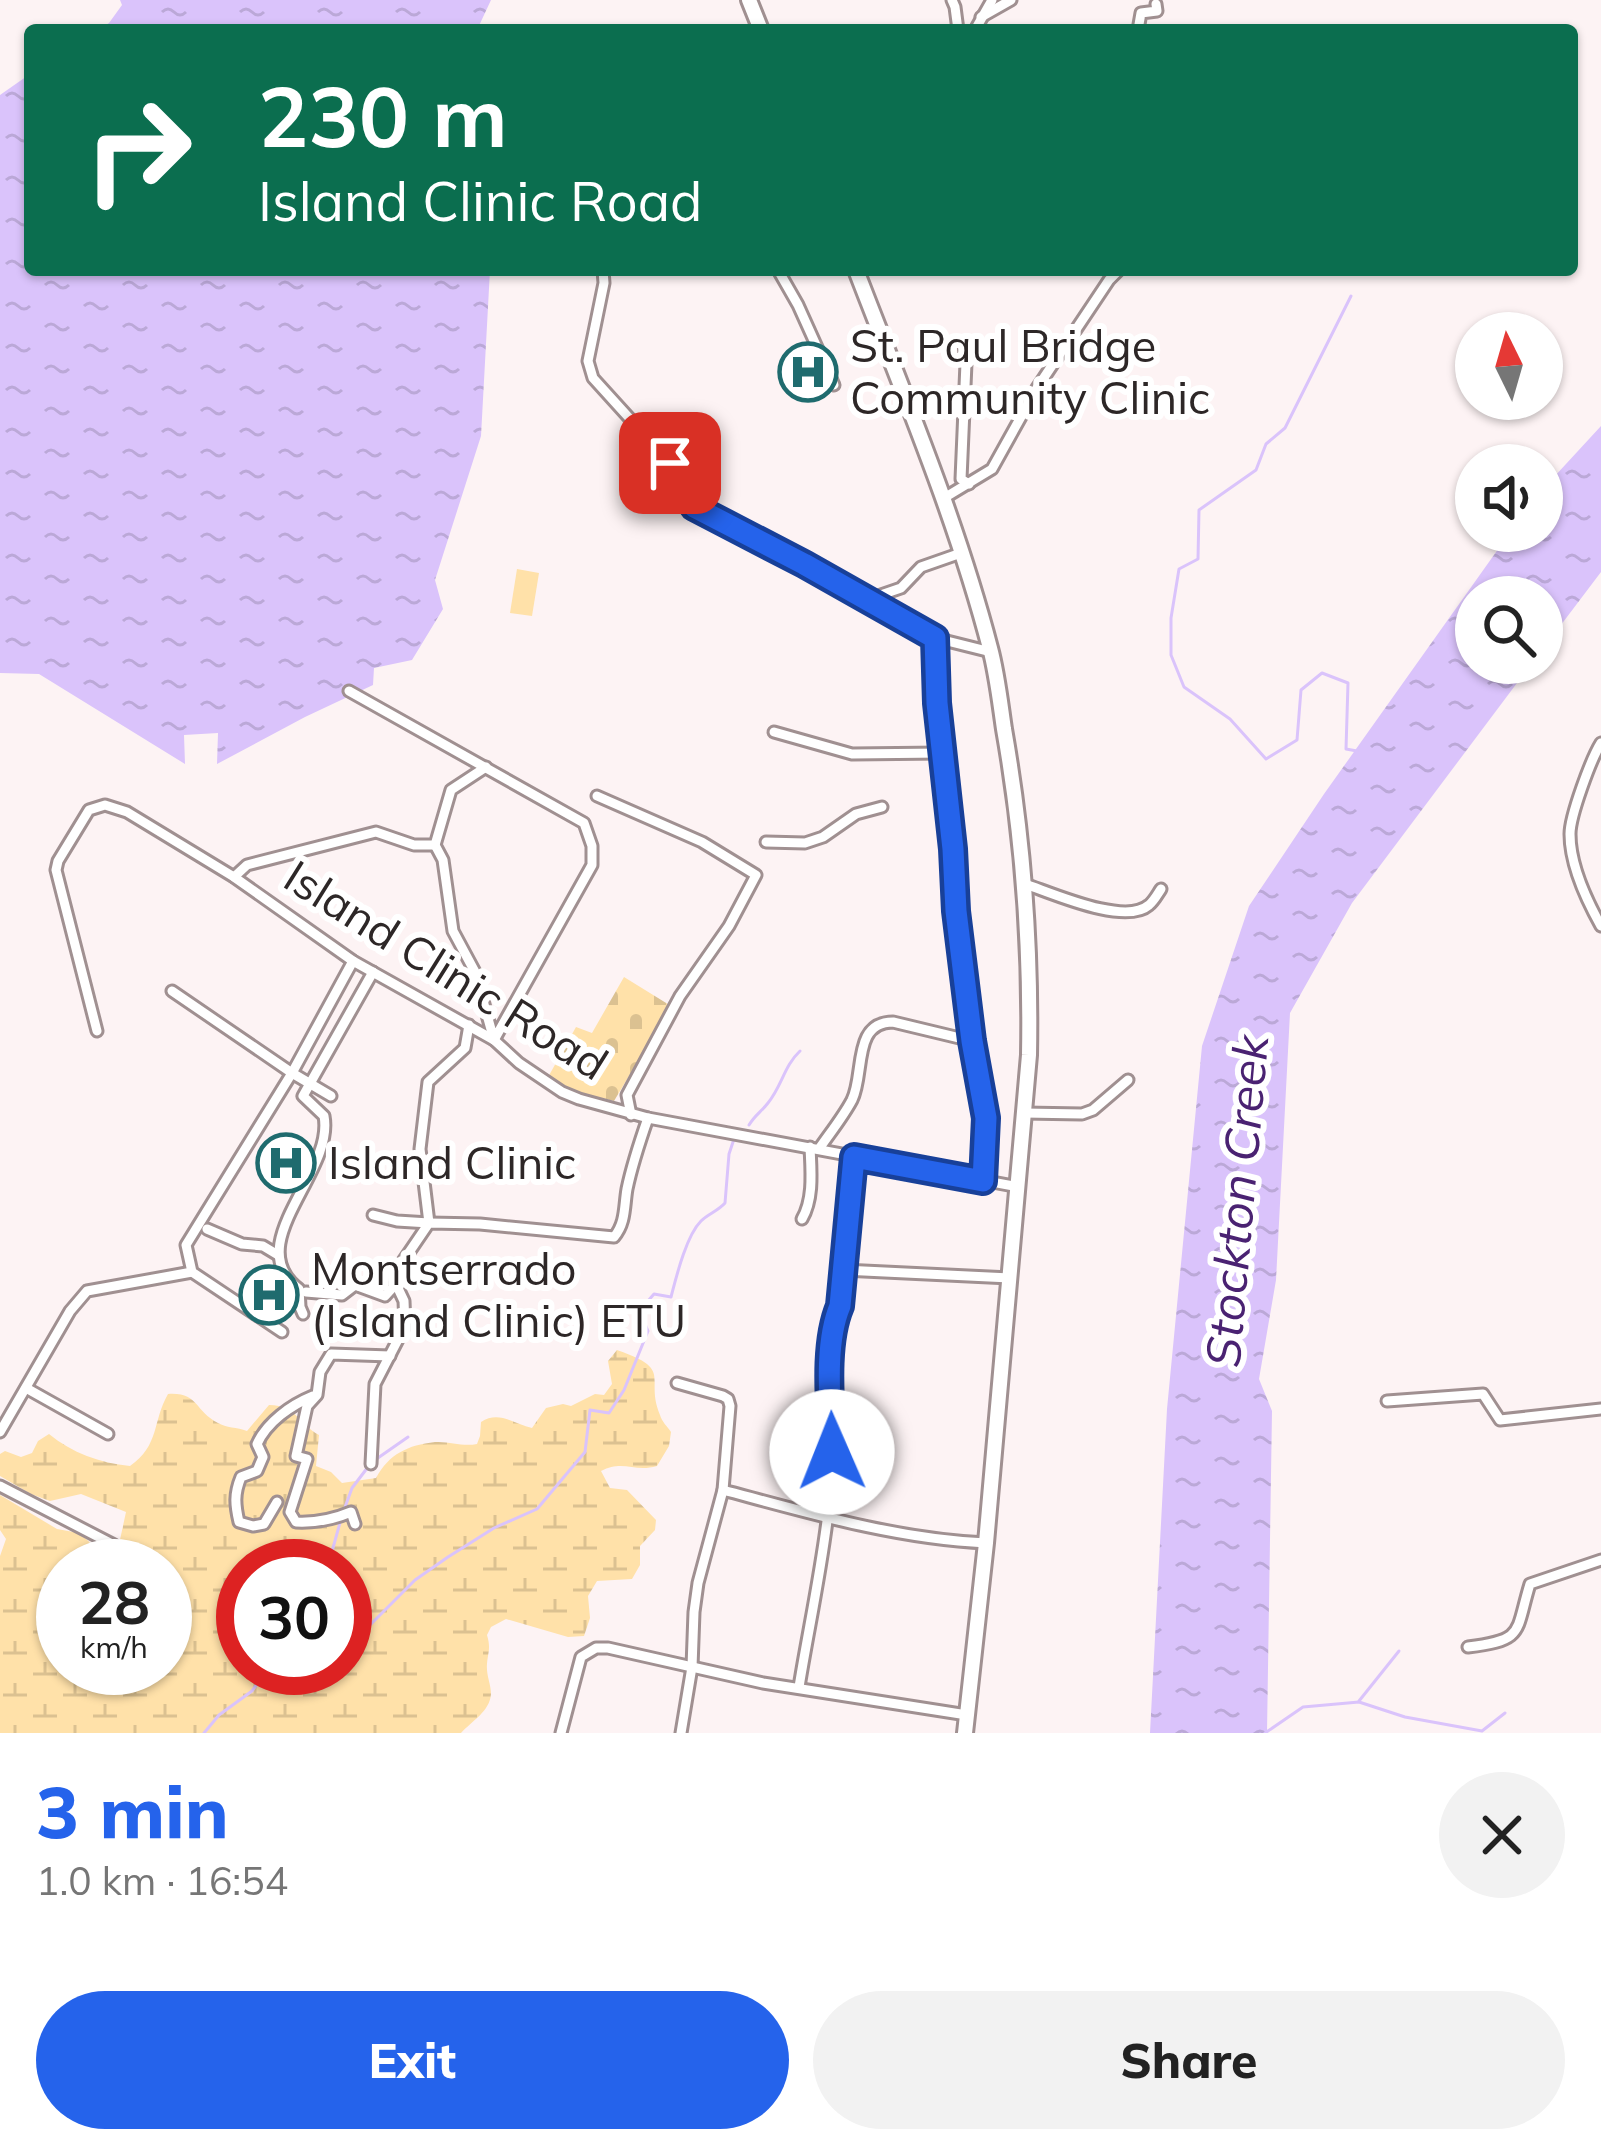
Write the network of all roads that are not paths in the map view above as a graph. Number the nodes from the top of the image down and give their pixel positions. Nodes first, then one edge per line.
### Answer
1 (992, 0) edge
2 (1011, 0) edge
3 (1156, 4) dead end
4 (981, 17) junction
5 (978, 24) edge
6 (1139, 24) edge
7 (603, 276) edge
8 (781, 276) edge
9 (858, 276) edge
10 (1115, 276) edge
11 (964, 344) dead end
12 (835, 385) dead end
13 (969, 484) junction
14 (944, 498) junction
15 (961, 553) junction
16 (866, 600) junction
17 (935, 638) junction
18 (991, 652) junction
19 (349, 691) dead end
20 (774, 732) dead end
21 (1601, 743) edge
22 (942, 752) junction
23 (487, 766) junction
24 (598, 796) dead end
25 (882, 807) dead end
26 (766, 842) dead end
27 (435, 845) junction
28 (234, 877) junction
29 (1025, 884) junction
30 (1161, 889) dead end
31 (1600, 920) edge
32 (353, 961) junction
33 (374, 972) junction
34 (172, 991) dead end
35 (470, 1025) junction
36 (97, 1030) dead end
37 (494, 1040) junction
38 (972, 1041) junction
39 (292, 1073) junction
40 (1128, 1080) dead end
41 (310, 1084) junction
42 (331, 1096) dead end
43 (1024, 1113) junction
44 (632, 1114) junction
45 (648, 1118) junction
46 (814, 1148) junction
47 (854, 1157) junction
48 (983, 1181) junction
49 (1019, 1187) junction
50 (373, 1215) dead end
51 (802, 1219) dead end
52 (429, 1223) junction
53 (207, 1229) dead end
54 (278, 1255) junction
55 (843, 1270) junction
56 (192, 1272) junction
57 (1010, 1278) junction
58 (396, 1284) junction
59 (306, 1292) dead end
60 (303, 1314) dead end
61 (326, 1317) dead end
62 (405, 1326) junction
63 (282, 1332) dead end
64 (390, 1356) junction
65 (677, 1383) dead end
66 (26, 1388) junction
67 (316, 1395) junction
68 (1387, 1401) dead end
69 (1601, 1409) edge
70 (0, 1432) edge
71 (108, 1434) dead end
72 (370, 1464) dead end
73 (0, 1486) edge
74 (722, 1490) junction
75 (277, 1502) dead end
76 (828, 1517) junction
77 (355, 1523) dead end
78 (102, 1539) edge
79 (986, 1543) junction
80 (1601, 1561) edge
81 (1468, 1647) dead end
82 (692, 1667) junction
83 (799, 1687) junction
84 (967, 1715) junction
85 (561, 1733) edge
86 (681, 1733) edge
87 (965, 1733) edge

1 - 4 street
2 - 4 street
3 - 6 street
4 - 5 street
7 - 16 street
8 - 12 street
9 - 14 highway
10 - 13 street
11 - 13 street
13 - 14 street
14 - 15 highway
15 - 16 street
15 - 18 highway
16 - 17 street
17 - 18 street
17 - 22 street
18 - 29 highway
19 - 23 street
20 - 22 street
21 - 31 street
22 - 38 street
23 - 27 street
23 - 37 street
24 - 44 street
25 - 26 street
27 - 28 street
27 - 37 street
28 - 32 street, Island Clinic Road
28 - 36 street, Island Clinic Road
29 - 30 street
29 - 43 highway
32 - 33 street, Island Clinic Road
32 - 39 street
33 - 35 street, Island Clinic Road
33 - 41 street
34 - 39 street
35 - 37 street, Island Clinic Road
35 - 52 street
37 - 44 street, Island Clinic Road
38 - 46 street
38 - 48 street
39 - 41 street
39 - 56 street
40 - 43 street
41 - 42 street
41 - 54 street
43 - 49 highway
44 - 45 street, Island Clinic Road
45 - 46 street, Island Clinic Road
45 - 52 street
46 - 47 street, Island Clinic Road
46 - 51 street
47 - 48 street, Island Clinic Road
47 - 55 street
48 - 49 street, Island Clinic Road
49 - 57 highway
50 - 52 street
52 - 58 street
53 - 54 street
54 - 60 street
55 - 57 street
55 - 76 street
56 - 63 street
56 - 66 street
57 - 79 highway
58 - 59 street
58 - 62 street
61 - 62 street
62 - 64 street
64 - 67 street
64 - 72 street
65 - 74 street
66 - 70 street
66 - 71 street
67 - 75 street
67 - 77 street
68 - 69 street
73 - 78 street
74 - 76 street
74 - 82 street
76 - 79 street
76 - 83 street
79 - 84 highway
80 - 81 street
82 - 83 street
82 - 85 street
82 - 86 street
83 - 84 street
84 - 87 highway

